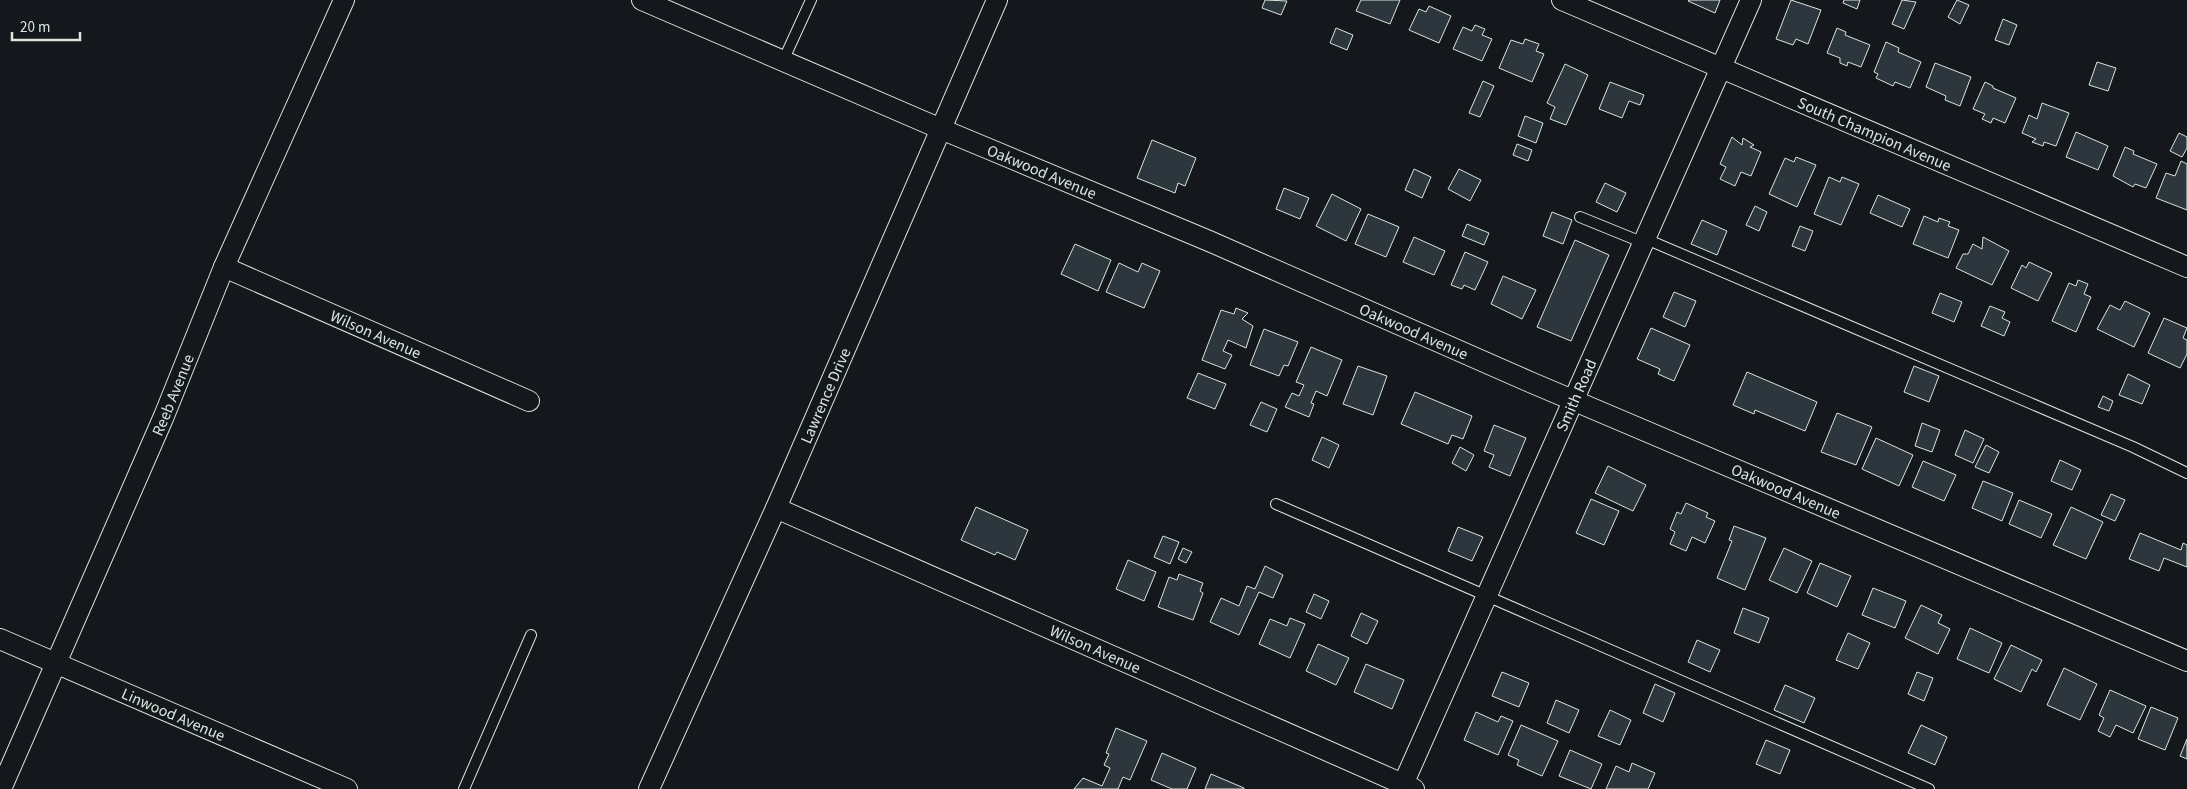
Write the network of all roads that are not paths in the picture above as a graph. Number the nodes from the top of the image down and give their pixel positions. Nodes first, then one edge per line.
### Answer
1 (344, 0) edge
2 (642, 0) edge
3 (811, 0) edge
4 (997, 0) edge
5 (1562, 0) edge
6 (1751, 0) edge
7 (783, 61) junction
8 (1721, 67) junction
9 (941, 129) junction
10 (1580, 216) dead end
11 (1645, 241) junction
12 (224, 267) junction
13 (2187, 268) edge
14 (529, 401) dead end
15 (1575, 401) junction
16 (2187, 473) edge
17 (1276, 504) dead end
18 (776, 508) junction
19 (1488, 595) junction
20 (532, 635) dead end
21 (0, 639) edge
22 (2187, 661) edge
23 (56, 664) junction
24 (1406, 787) edge
25 (1, 789) edge
26 (347, 789) edge
27 (464, 789) edge
28 (648, 789) edge
29 (1929, 789) edge

1 - 12 street, Reeb Avenue
2 - 7 street, Oakwood Avenue
3 - 7 lane
4 - 9 street, Lawrence Drive
5 - 8 street, South Champion Avenue
6 - 8 street, Smith Road
7 - 9 street, Oakwood Avenue
8 - 11 street, Smith Road
8 - 13 street, South Champion Avenue
9 - 15 street, Oakwood Avenue
9 - 18 street, Lawrence Drive
10 - 11 lane
11 - 15 street, Smith Road
11 - 16 lane
12 - 14 street, Wilson Avenue
12 - 23 street, Reeb Avenue
15 - 19 street, Smith Road
15 - 22 street, Oakwood Avenue
17 - 19 lane
18 - 24 street, Wilson Avenue
18 - 28 street, Lawrence Drive
19 - 24 street, Smith Road
19 - 29 lane
20 - 27 lane
21 - 23 street, Linwood Avenue
23 - 25 street, Reeb Avenue
23 - 26 street, Linwood Avenue

